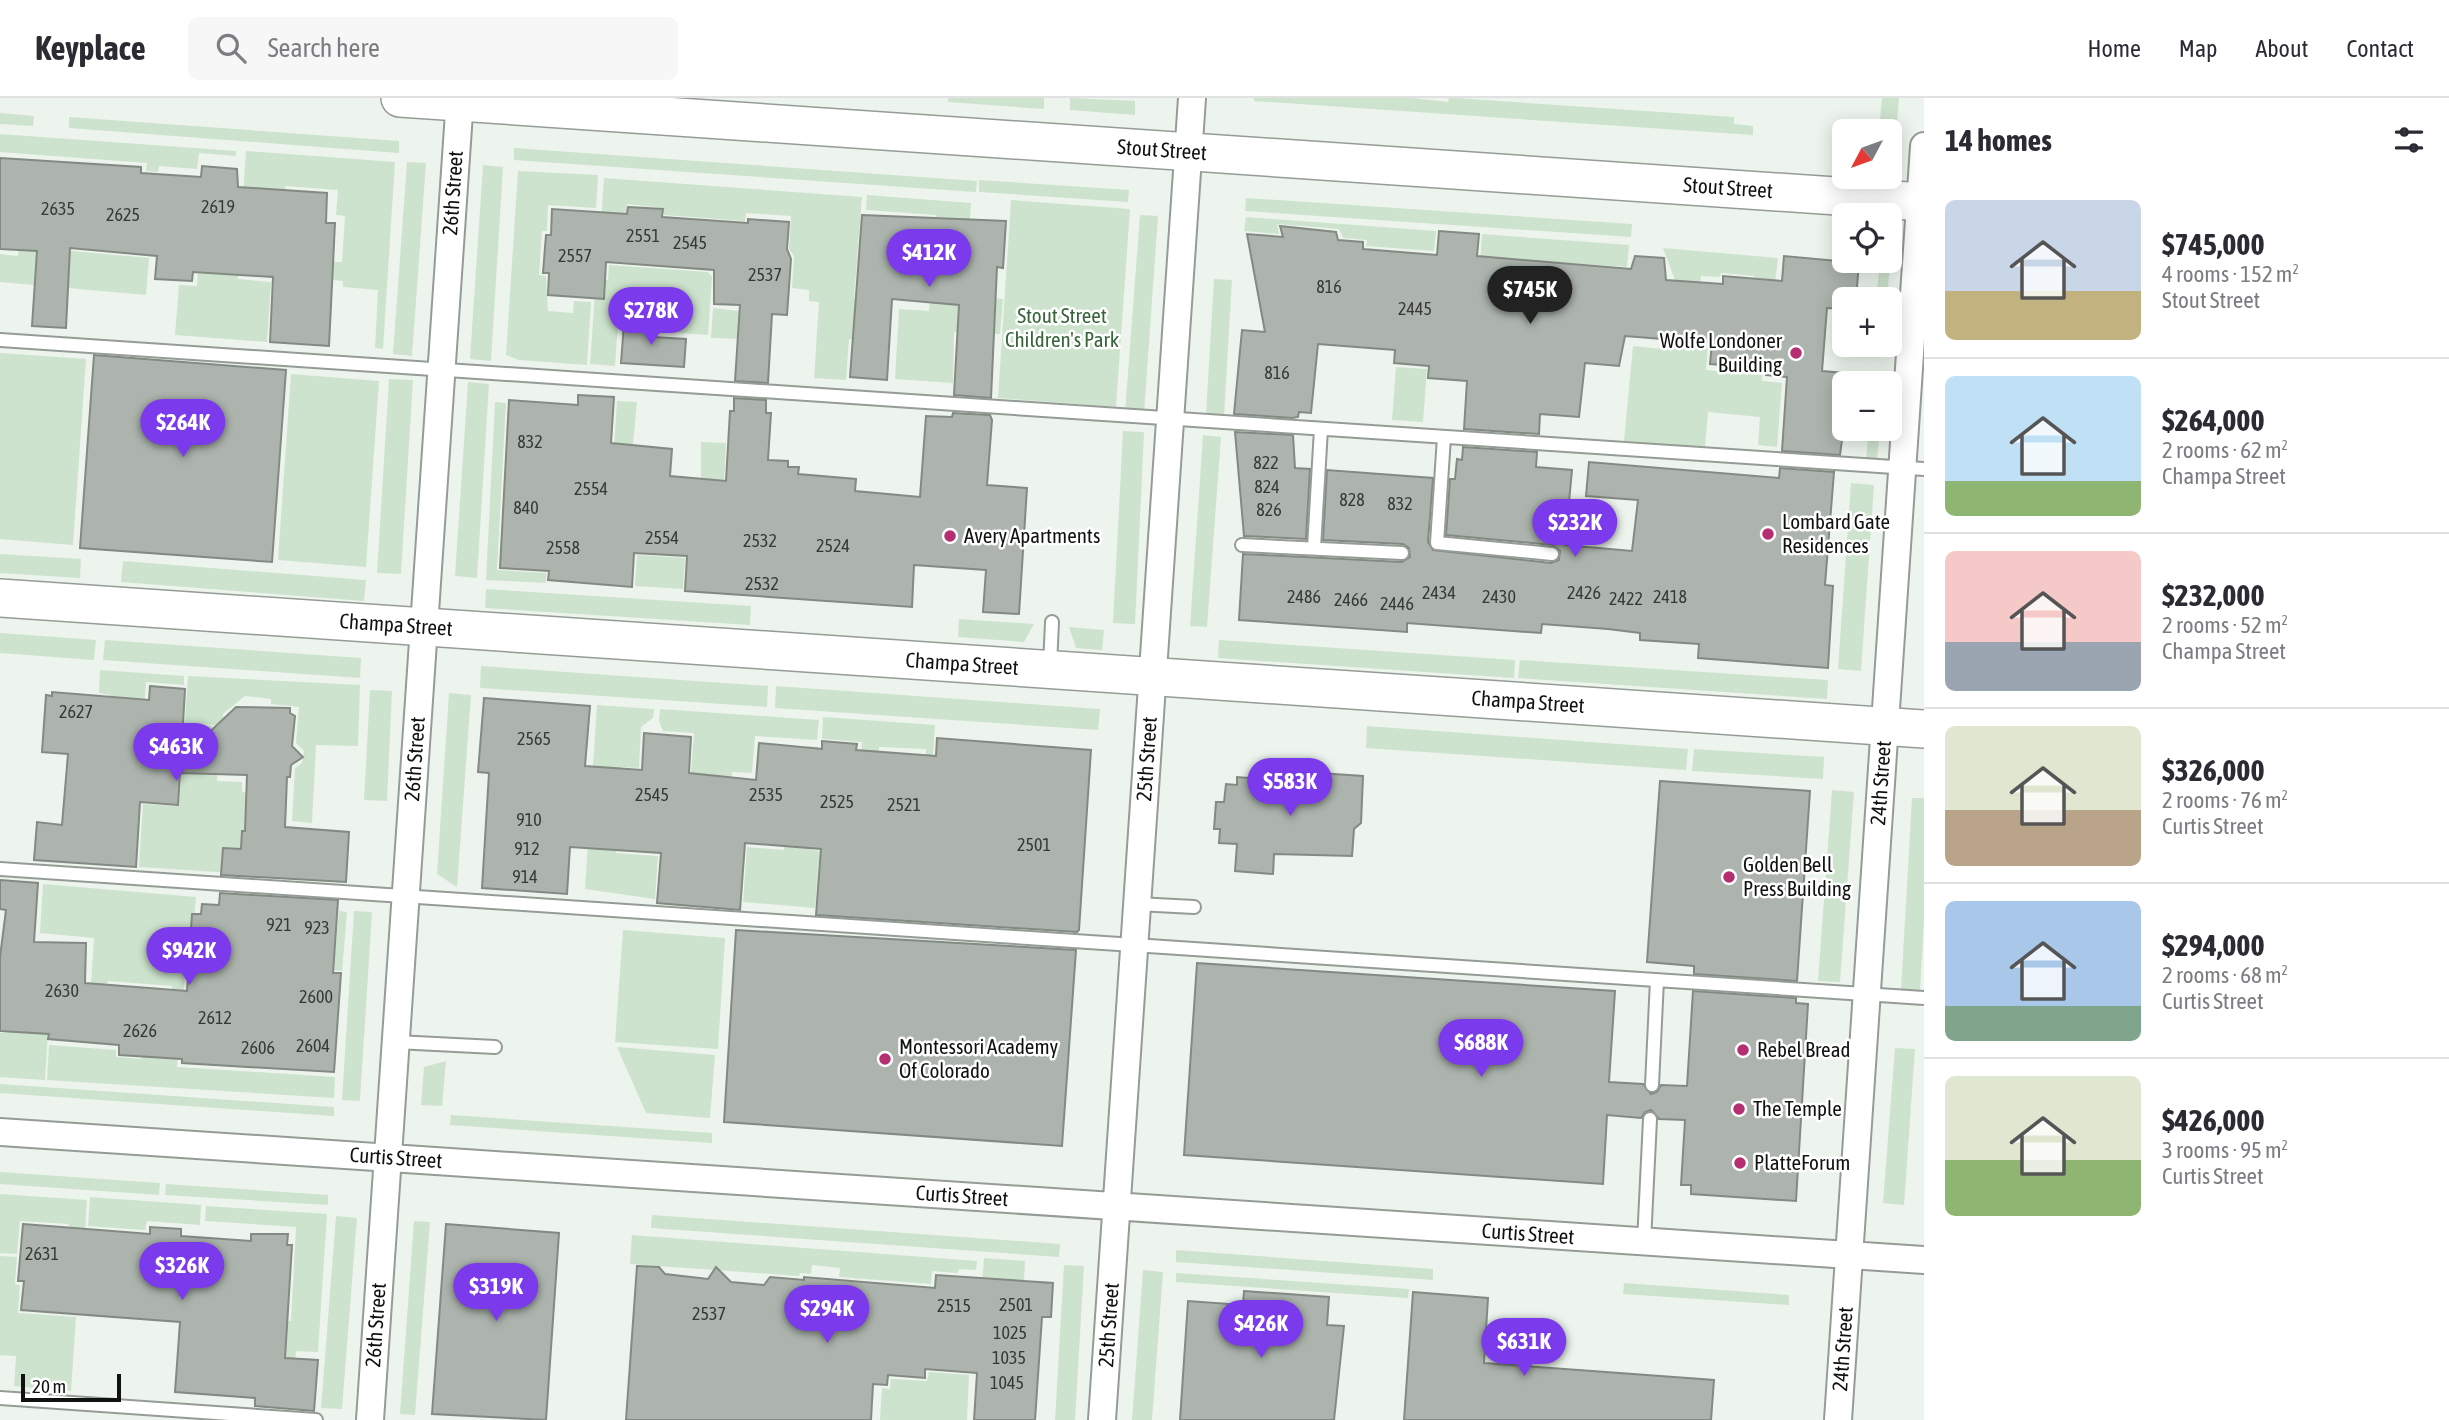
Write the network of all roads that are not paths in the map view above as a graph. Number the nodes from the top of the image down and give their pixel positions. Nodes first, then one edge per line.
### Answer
1 (400, 98) edge
2 (1192, 98) edge
3 (459, 100) edge
4 (1924, 146) edge
5 (1189, 152) junction
6 (1922, 202) edge
7 (0, 340) edge
8 (441, 369) junction
9 (1171, 419) junction
10 (1321, 429) junction
11 (1444, 437) junction
12 (1913, 469) edge
13 (1242, 545) dead end
14 (1314, 548) junction
15 (1402, 553) dead end
16 (1552, 554) dead end
17 (0, 598) edge
18 (1052, 622) dead end
19 (424, 627) junction
20 (1049, 670) junction
21 (1153, 676) junction
22 (1885, 726) junction
23 (1924, 729) edge
24 (0, 869) edge
25 (405, 895) junction
26 (1137, 904) junction
27 (1194, 907) dead end
28 (1134, 944) junction
29 (1657, 979) junction
30 (1867, 994) junction
31 (1924, 998) edge
32 (396, 1042) junction
33 (495, 1047) dead end
34 (1652, 1085) dead end
35 (1650, 1119) dead end
36 (0, 1132) edge
37 (388, 1158) junction
38 (1117, 1206) junction
39 (1644, 1241) junction
40 (1850, 1255) junction
41 (1924, 1260) edge
42 (0, 1398) edge
43 (316, 1420) edge
44 (370, 1420) edge
45 (1102, 1420) edge
46 (1839, 1420) edge

1 - 3 main road, Stout Street
2 - 5 street, 25th Street
3 - 5 main road, Stout Street
3 - 8 street, 26th Street
4 - 6 street, 24th Street
5 - 6 main road, Stout Street
5 - 9 street, 25th Street
6 - 12 street, 24th Street
7 - 8 lane
8 - 9 lane
8 - 19 street, 26th Street
9 - 10 lane
9 - 21 street, 25th Street
10 - 11 lane
10 - 14 lane
11 - 12 lane
11 - 16 lane
12 - 22 street, 24th Street
13 - 14 lane
14 - 15 lane
17 - 19 main road, Champa Street
18 - 20 lane
19 - 20 main road, Champa Street
19 - 25 street, 26th Street
20 - 21 main road, Champa Street
21 - 22 main road, Champa Street
21 - 26 street, 25th Street
22 - 23 main road, Champa Street
22 - 30 street, 24th Street
24 - 25 lane
25 - 28 lane
25 - 32 street, 26th Street
26 - 27 lane
26 - 28 street, 25th Street
28 - 29 lane
28 - 38 street, 25th Street
29 - 30 lane
29 - 34 lane
30 - 31 lane
30 - 40 street, 24th Street
32 - 33 lane
32 - 37 street, 26th Street
35 - 39 lane
36 - 37 street, Curtis Street
37 - 38 street, Curtis Street
37 - 44 street, 26th Street
38 - 39 street, Curtis Street
38 - 45 street, 25th Street
39 - 40 street, Curtis Street
40 - 41 street, Curtis Street
40 - 46 street, 24th Street
42 - 43 lane

